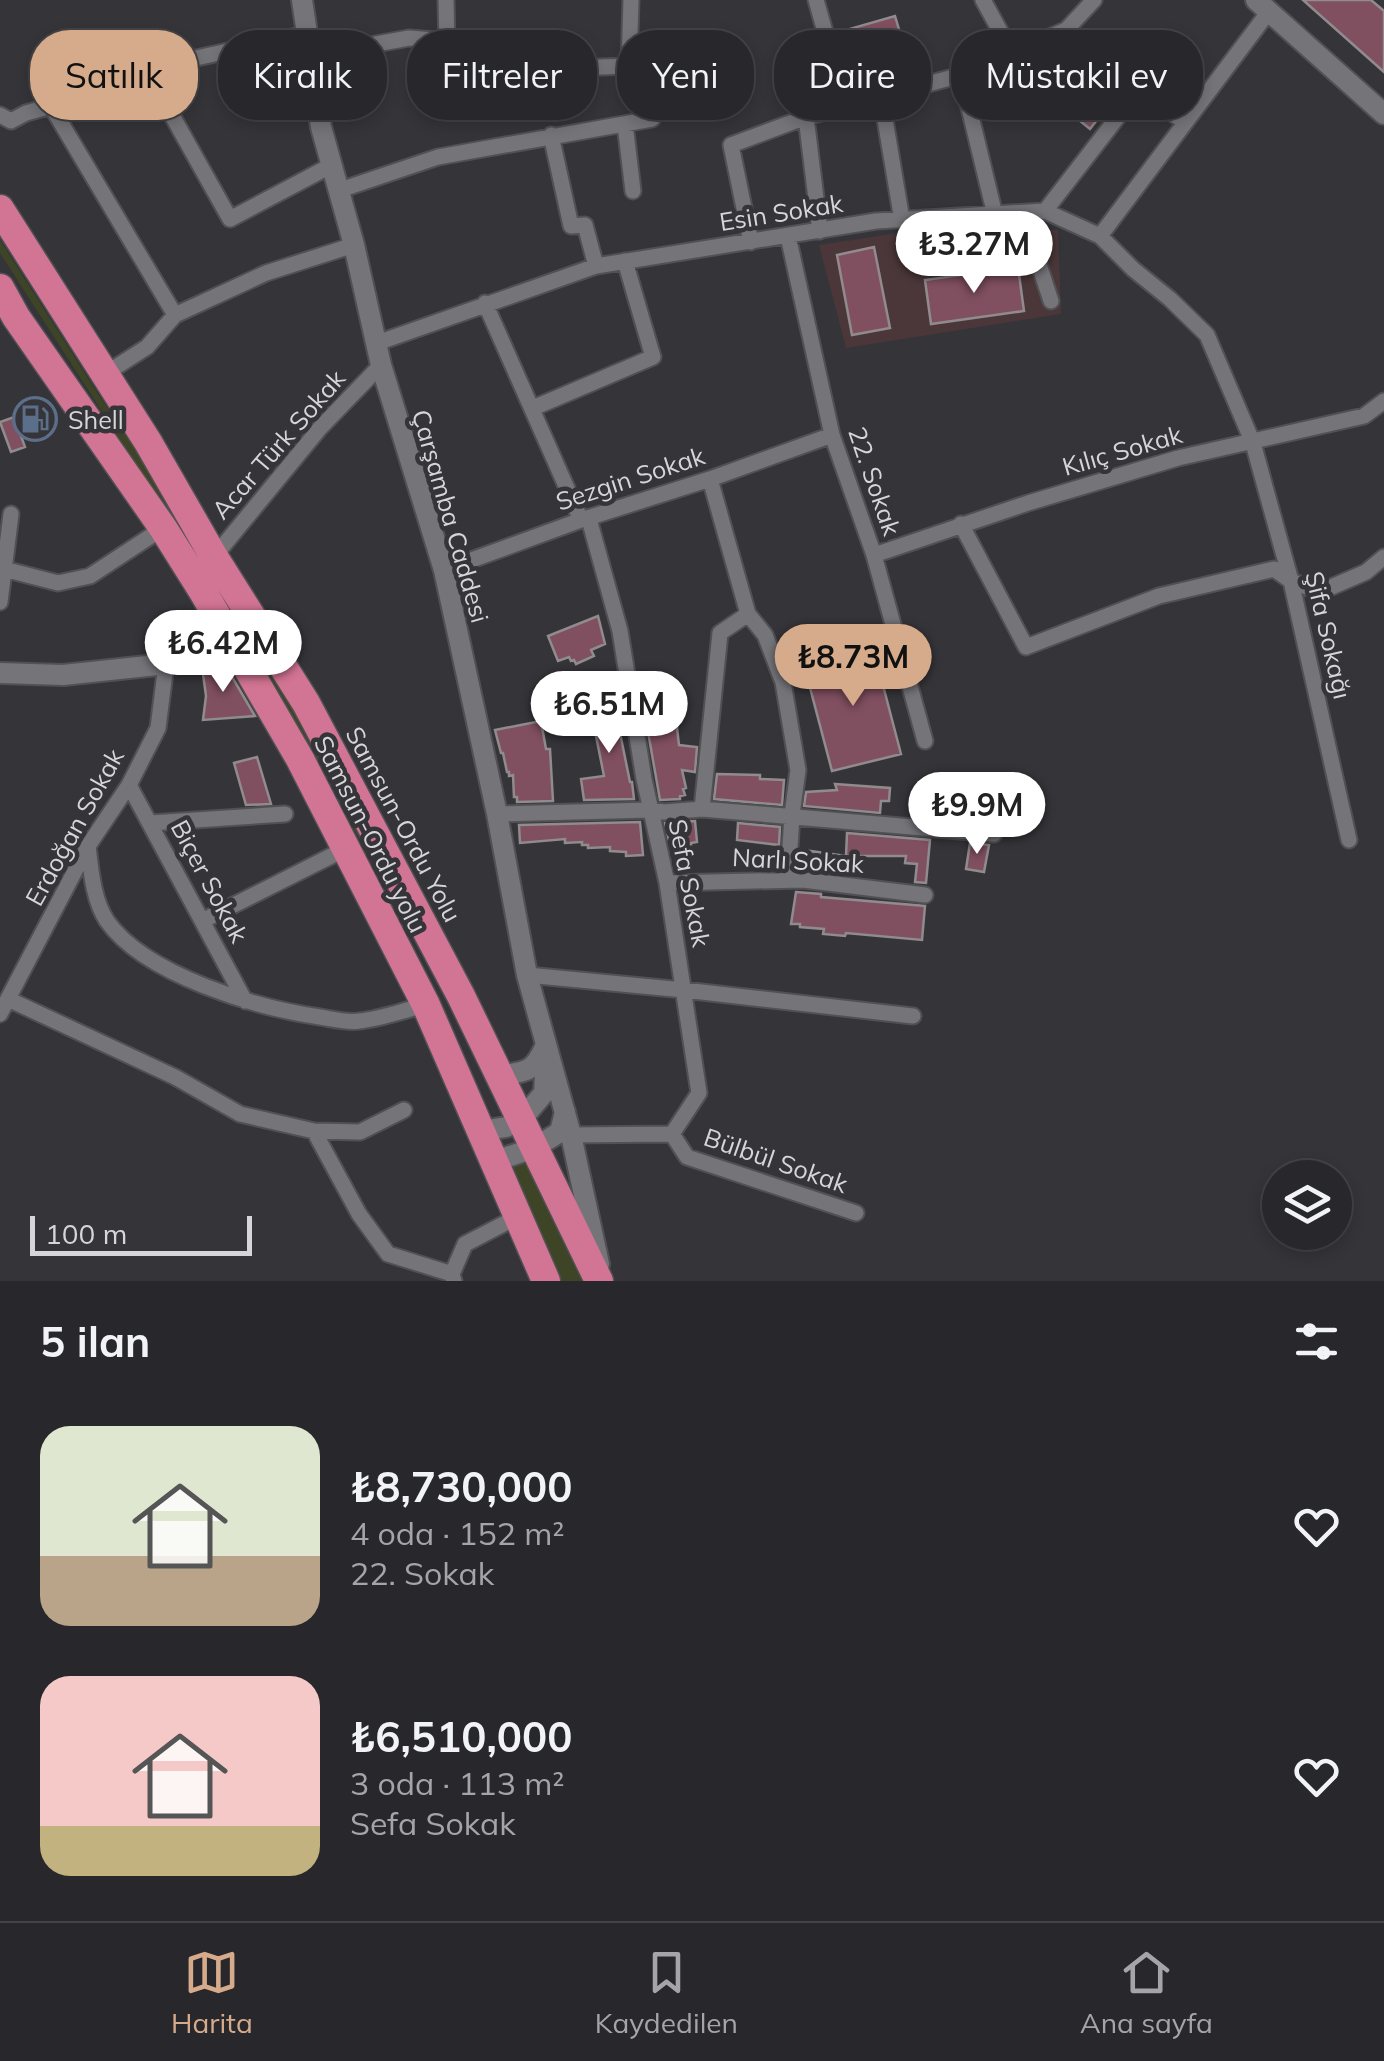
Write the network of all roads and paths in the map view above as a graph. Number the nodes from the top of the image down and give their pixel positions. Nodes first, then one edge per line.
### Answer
1 (302, 0) edge
2 (446, 0) edge
3 (631, 0) edge
4 (816, 0) edge
5 (983, 0) edge
6 (1094, 0) edge
7 (1263, 5) edge
8 (306, 30) edge
9 (447, 30) edge
10 (824, 30) edge
11 (999, 30) edge
12 (1066, 30) edge
13 (597, 67) edge
14 (30, 112) edge
15 (1384, 114) edge
16 (0, 115) edge
17 (59, 120) edge
18 (174, 120) edge
19 (320, 120) edge
20 (647, 120) edge
21 (798, 120) edge
22 (806, 120) edge
23 (885, 120) edge
24 (972, 120) edge
25 (1116, 120) edge
26 (1181, 120) edge
27 (1184, 122) junction
28 (625, 124) junction
29 (551, 136) junction
30 (332, 165) junction
31 (340, 190) junction
32 (633, 191) dead end
33 (0, 209) edge
34 (1045, 211) junction
35 (1022, 213) junction
36 (995, 215) junction
37 (902, 220) junction
38 (820, 231) junction
39 (788, 236) junction
40 (1100, 236) junction
41 (751, 242) junction
42 (354, 244) junction
43 (625, 260) junction
44 (596, 266) junction
45 (0, 288) edge
46 (1051, 301) dead end
47 (485, 303) junction
48 (176, 315) junction
49 (8, 322) edge
50 (376, 342) junction
51 (381, 365) junction
52 (104, 374) junction
53 (1384, 400) edge
54 (533, 408) junction
55 (832, 435) junction
56 (1253, 443) junction
57 (710, 478) junction
58 (11, 514) dead end
59 (585, 519) junction
60 (962, 524) junction
61 (162, 528) junction
62 (874, 555) junction
63 (214, 557) junction
64 (1384, 558) edge
65 (2, 568) edge
66 (444, 570) junction
67 (1292, 581) junction
68 (0, 602) edge
69 (748, 614) junction
70 (217, 616) junction
71 (168, 657) junction
72 (0, 673) edge
73 (924, 741) dead end
74 (129, 785) junction
75 (702, 809) junction
76 (650, 810) junction
77 (285, 814) dead end
78 (497, 814) junction
79 (792, 815) junction
80 (150, 823) junction
81 (994, 834) dead end
82 (1350, 840) dead end
83 (88, 846) junction
84 (345, 849) junction
85 (788, 879) junction
86 (667, 883) junction
87 (926, 895) dead end
88 (202, 921) junction
89 (527, 975) junction
90 (684, 990) junction
91 (245, 1001) junction
92 (426, 1004) junction
93 (4, 1006) edge
94 (913, 1016) dead end
95 (546, 1042) junction
96 (500, 1076) junction
97 (404, 1110) dead end
98 (565, 1110) junction
99 (520, 1120) junction
100 (482, 1131) junction
101 (314, 1132) junction
102 (672, 1134) junction
103 (572, 1135) junction
104 (534, 1148) junction
105 (495, 1162) junction
106 (856, 1213) dead end
107 (517, 1217) junction
108 (453, 1278) edge
109 (546, 1281) edge
110 (600, 1281) edge

1 - 8 main road, Çarşamba Caddesi
2 - 9 street
3 - 13 street
4 - 10 street
5 - 11 street
6 - 12 street
7 - 15 main road
7 - 27 street
14 - 16 street
17 - 48 street
18 - 30 street
19 - 30 main road, Çarşamba Caddesi
20 - 28 street
21 - 41 street
22 - 38 street
23 - 37 street
24 - 36 street
25 - 34 street
26 - 27 street
27 - 40 street
28 - 29 street
28 - 32 street
29 - 31 street
29 - 44 street
30 - 31 main road, Çarşamba Caddesi
31 - 42 main road, Çarşamba Caddesi
33 - 52 highway, Samsun-Ordu Yolu
34 - 35 street, Esin Sokak
34 - 40 street, Esin Sokak
35 - 36 street, Esin Sokak
35 - 46 street
36 - 37 street, Esin Sokak
37 - 38 street, Esin Sokak
38 - 39 street, Esin Sokak
39 - 41 street, Esin Sokak
39 - 55 street, 22. Sokak
40 - 56 street, Şifa Sokağı
41 - 43 street, Esin Sokak
42 - 48 street
42 - 50 main road, Çarşamba Caddesi
43 - 44 street, Esin Sokak
43 - 54 street
44 - 47 street, Esin Sokak
45 - 49 highway, Samsun-Ordu yolu
47 - 50 street, Esin Sokak
47 - 54 street, Sefa Sokak
48 - 52 street
49 - 61 highway, Samsun-Ordu yolu
50 - 51 main road, Çarşamba Caddesi
51 - 63 street, Acar Türk Sokak
51 - 66 main road, Çarşamba Caddesi
52 - 63 highway, Samsun-Ordu Yolu
53 - 56 street, Kılıç Sokak
54 - 59 street, Sefa Sokak
55 - 57 street, Sezgin Sokak
55 - 62 street, 22. Sokak
56 - 60 street, Kılıç Sokak
56 - 67 street, Şifa Sokağı
57 - 59 street, Sezgin Sokak
57 - 69 street
58 - 65 street
59 - 66 street, Sezgin Sokak
59 - 76 street, Sefa Sokak
60 - 62 street, Kılıç Sokak
60 - 67 street
61 - 65 street
61 - 70 highway, Samsun-Ordu yolu
62 - 73 street, 22. Sokak
63 - 96 highway, Samsun-Ordu Yolu
64 - 67 street
65 - 68 street
66 - 78 main road, Çarşamba Caddesi
67 - 82 street, Şifa Sokağı
69 - 75 street
69 - 79 street
70 - 71 main road
70 - 84 highway, Samsun-Ordu yolu
71 - 72 main road
71 - 74 street, Erdoğan Sokak
74 - 80 street, Biçer Sokak
74 - 83 street, Erdoğan Sokak
75 - 76 street
75 - 79 street
76 - 78 street
76 - 86 street, Sefa Sokak
77 - 80 street
78 - 89 main road, Çarşamba Caddesi
79 - 81 street
79 - 85 street
80 - 88 street, Biçer Sokak
83 - 91 street
83 - 93 street, Erdoğan Sokak
84 - 88 street
84 - 92 highway, Samsun-Ordu yolu
85 - 86 street, Narlı Sokak
85 - 87 street, Narlı Sokak
86 - 90 street, Sefa Sokak
88 - 91 street, Biçer Sokak
89 - 90 street
89 - 95 main road, Çarşamba Caddesi
90 - 94 street
90 - 102 street, Sefa Sokak
91 - 92 street
92 - 100 highway, Samsun-Ordu yolu
93 - 101 street
95 - 96 main road
95 - 98 main road, Çarşamba Caddesi
95 - 99 main road
96 - 99 highway, Samsun-Ordu Yolu
97 - 101 street
98 - 103 main road, Çarşamba Caddesi
98 - 104 main road
99 - 100 main road
99 - 104 highway, Samsun-Ordu Yolu
100 - 105 highway, Samsun-Ordu yolu
101 - 108 street
102 - 103 street, Bülbül Sokak
102 - 106 street, Bülbül Sokak
103 - 110 main road, Çarşamba Caddesi
104 - 105 main road
104 - 110 highway, Samsun-Ordu Yolu
105 - 107 highway, Samsun-Ordu yolu
107 - 108 street
107 - 109 highway, Samsun-Ordu yolu

